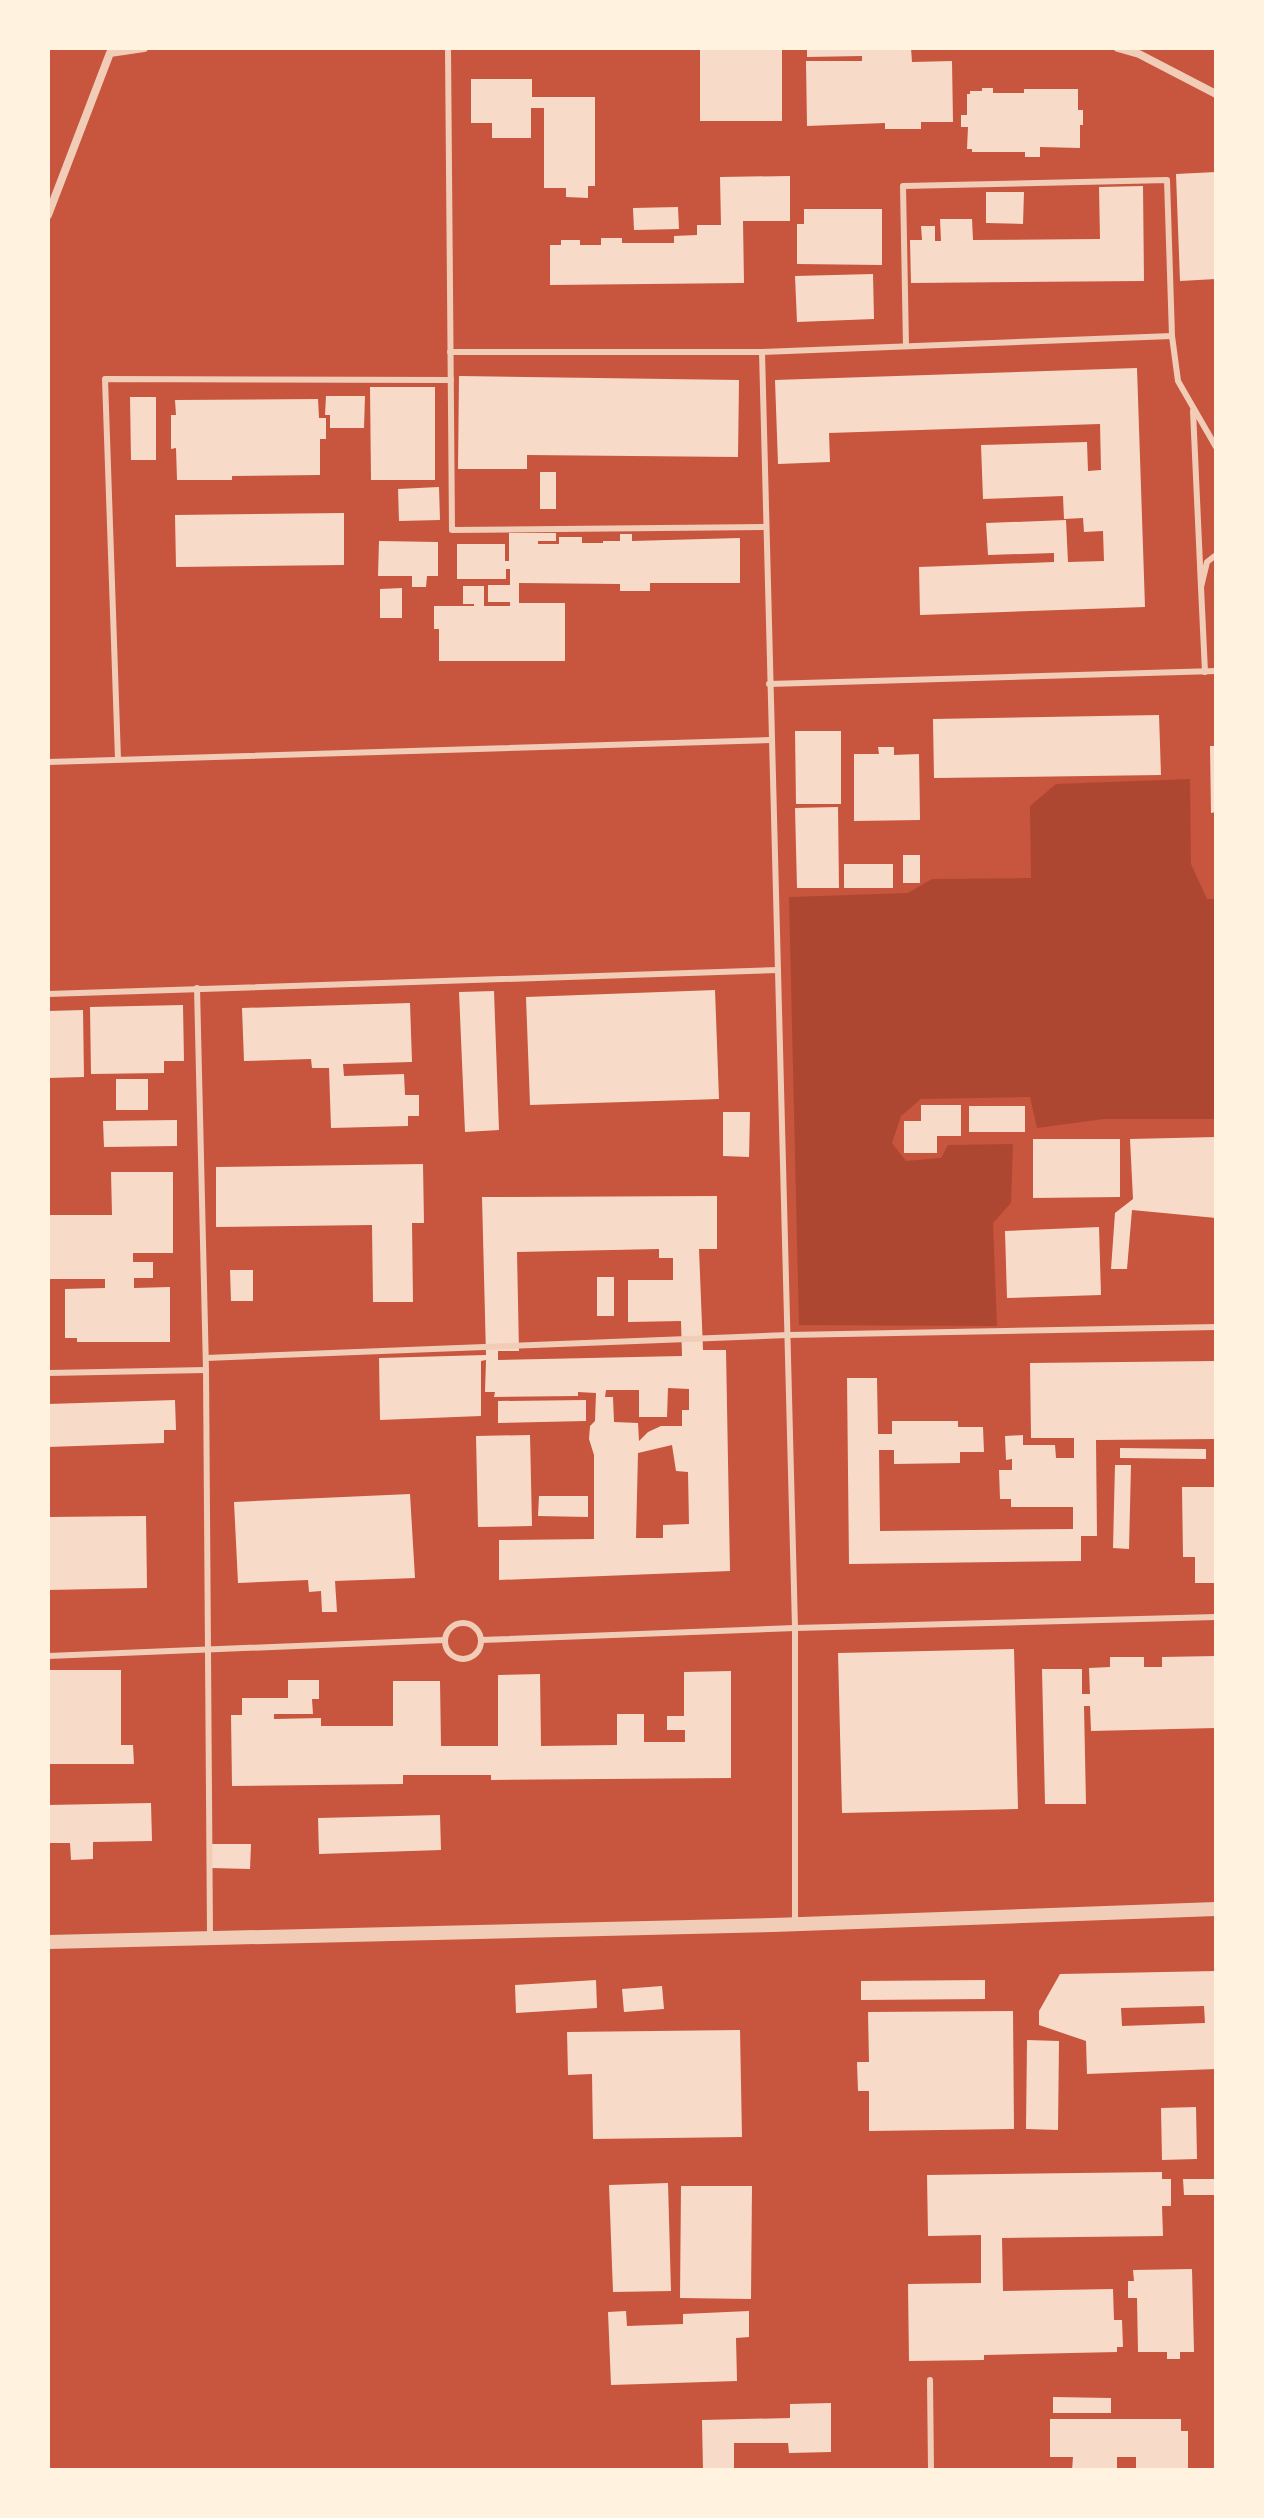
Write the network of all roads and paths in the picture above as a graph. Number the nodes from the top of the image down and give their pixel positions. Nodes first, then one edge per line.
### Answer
1 (144, 48) edge
2 (448, 48) edge
3 (1118, 48) edge
4 (1140, 51) edge
5 (1216, 94) edge
6 (48, 215) edge
7 (1172, 336) junction
8 (906, 346) junction
9 (450, 352) junction
10 (762, 352) junction
11 (451, 380) junction
12 (1193, 407) junction
13 (1216, 447) edge
14 (766, 527) junction
15 (1216, 555) edge
16 (1201, 587) junction
17 (1216, 671) edge
18 (1205, 672) junction
19 (769, 684) junction
20 (771, 740) junction
21 (118, 759) junction
22 (48, 762) edge
23 (778, 970) junction
24 (197, 988) junction
25 (48, 994) edge
26 (1216, 1327) edge
27 (788, 1335) junction
28 (206, 1358) junction
29 (206, 1370) junction
30 (48, 1373) edge
31 (1216, 1617) edge
32 (795, 1628) junction
33 (445, 1640) junction
34 (481, 1640) junction
35 (206, 1650) junction
36 (48, 1656) edge
37 (1216, 1909) edge
38 (795, 1924) junction
39 (210, 1938) junction
40 (48, 1942) edge
41 (930, 2380) dead end
42 (931, 2470) edge

1 - 6 street
2 - 9 lane
3 - 4 street
4 - 5 street
7 - 8 lane
7 - 8 lane
7 - 12 lane
8 - 10 lane
9 - 10 lane
9 - 11 lane
10 - 14 lane
11 - 14 lane
11 - 21 lane
12 - 13 lane
12 - 16 lane
14 - 19 lane
15 - 16 lane
16 - 18 lane
17 - 18 lane
18 - 19 lane
19 - 20 lane
20 - 21 lane
20 - 23 lane
21 - 22 lane
23 - 24 lane
23 - 27 lane
24 - 25 lane
24 - 28 lane
26 - 27 lane
27 - 28 lane
27 - 32 lane
28 - 29 lane
29 - 30 lane
29 - 35 lane
31 - 32 lane
32 - 34 lane
32 - 38 lane
33 - 34 lane
33 - 34 lane
33 - 35 lane
35 - 36 lane
35 - 39 lane
37 - 38 street
38 - 39 street
39 - 40 street
41 - 42 lane

